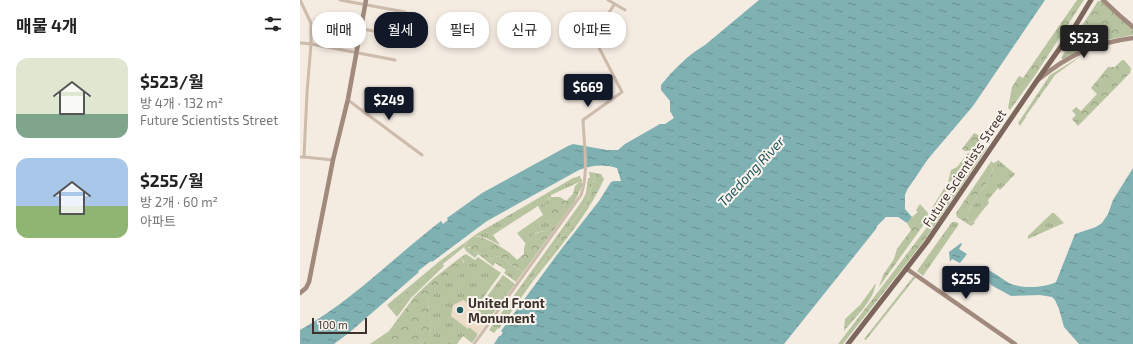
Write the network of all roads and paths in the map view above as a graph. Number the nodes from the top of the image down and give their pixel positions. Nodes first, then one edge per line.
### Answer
1 (300, 0) edge
2 (340, 0) edge
3 (608, 0) edge
4 (1091, 0) edge
5 (1104, 0) edge
6 (365, 2) edge
7 (614, 5) junction
8 (625, 10) dead end
9 (363, 12) edge
10 (405, 12) dead end
11 (1133, 27) edge
12 (1133, 38) edge
13 (301, 44) dead end
14 (311, 44) junction
15 (357, 48) edge
16 (356, 53) junction
17 (395, 60) dead end
18 (1036, 82) junction
19 (348, 99) junction
20 (422, 155) dead end
21 (302, 157) edge
22 (333, 160) junction
23 (907, 269) junction
24 (300, 292) edge
25 (474, 344) edge
26 (848, 344) edge
27 (1015, 344) edge

1 - 14 street
2 - 6 street
3 - 7 street
4 - 18 main road, Future Scientists Street
5 - 11 street
6 - 9 street
6 - 10 street
7 - 8 street
7 - 25 street
12 - 18 street
13 - 14 street
14 - 16 street
14 - 21 street
15 - 16 street
16 - 17 street
16 - 19 street
18 - 23 main road, Future Scientists Street
19 - 20 street
19 - 22 street
21 - 22 street
22 - 24 street
23 - 26 main road, Future Scientists Street
23 - 27 street

